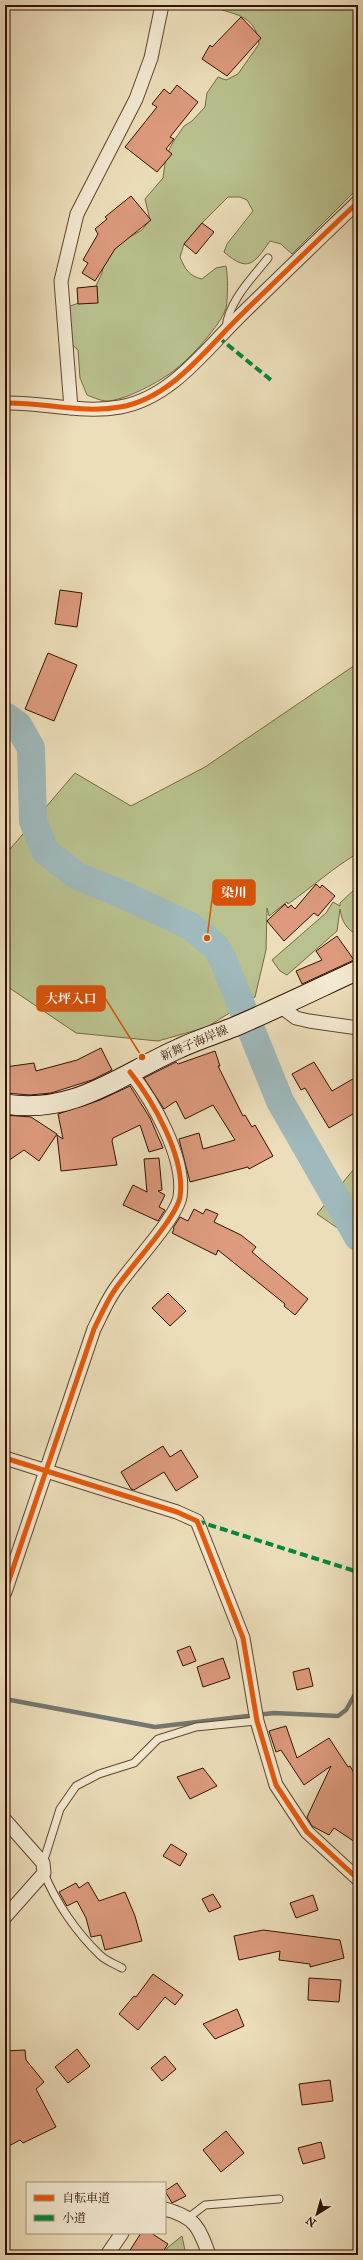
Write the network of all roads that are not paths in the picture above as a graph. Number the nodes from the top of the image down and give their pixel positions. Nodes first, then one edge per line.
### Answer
1 (162, 5) edge
2 (358, 202) edge
3 (268, 258) dead end
4 (226, 328) junction
5 (5, 403) edge
6 (71, 408) junction
7 (358, 970) edge
8 (273, 1009) junction
9 (358, 1028) edge
10 (130, 1072) junction
11 (5, 1104) edge
12 (5, 1458) edge
13 (44, 1471) junction
14 (5, 1592) edge
15 (257, 1722) junction
16 (5, 1820) edge
17 (44, 1868) junction
18 (358, 1879) edge
19 (5, 1917) edge
20 (122, 1968) dead end
21 (279, 2199) dead end
22 (166, 2209) edge
23 (188, 2218) junction
24 (121, 2234) edge
25 (107, 2255) edge
26 (209, 2255) edge

1 - 6 street
2 - 4 street
3 - 4 lane
4 - 6 street
5 - 6 street
7 - 8 main road, 新舞子海岸線
8 - 9 street
8 - 10 main road, 新舞子海岸線
10 - 11 main road, 新舞子海岸線
10 - 13 street
12 - 13 street
13 - 14 street
13 - 15 street
15 - 17 lane
15 - 18 street
16 - 17 street
17 - 19 street
17 - 20 lane
21 - 23 lane
22 - 23 street
23 - 26 street
24 - 25 street

